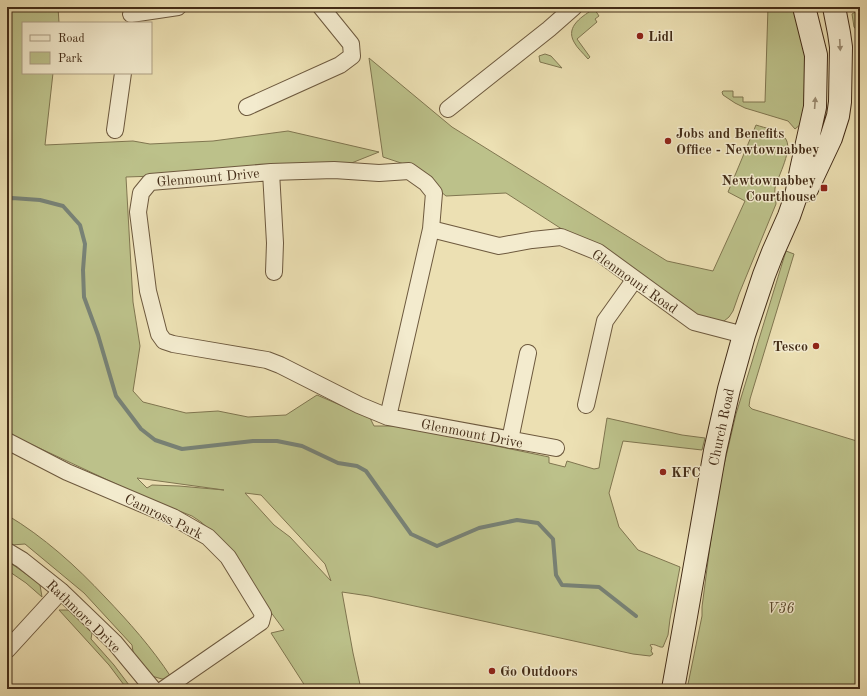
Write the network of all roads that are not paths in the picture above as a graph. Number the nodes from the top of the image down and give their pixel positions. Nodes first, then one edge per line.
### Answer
1 (178, 7) edge
2 (321, 7) edge
3 (574, 7) edge
4 (804, 7) edge
5 (820, 7) edge
6 (834, 7) edge
7 (131, 15) edge
8 (816, 55) junction
9 (123, 74) edge
10 (247, 107) dead end
11 (448, 109) dead end
12 (115, 130) dead end
13 (271, 172) junction
14 (796, 196) junction
15 (431, 229) junction
16 (274, 272) dead end
17 (635, 279) junction
18 (744, 335) junction
19 (528, 353) dead end
20 (586, 405) dead end
21 (388, 417) junction
22 (510, 440) junction
23 (7, 441) edge
24 (556, 448) dead end
25 (7, 551) edge
26 (61, 591) junction
27 (7, 650) edge
28 (153, 689) edge
29 (164, 689) edge
30 (673, 689) edge

1 - 7 street
2 - 10 street
3 - 11 street
4 - 8 street, Church Road
5 - 8 street
6 -> 14 street, Church Road
14 -> 8 street, Church Road
9 - 12 street
13 - 15 street, Glenmount Drive
13 - 16 street
13 - 21 street, Glenmount Drive
14 - 18 street, Church Road
15 - 17 street, Glenmount Road
15 - 21 street, Glenmount Drive
17 - 18 street, Glenmount Road
17 - 20 street
18 - 30 street, Church Road
19 - 22 street
21 - 22 street, Glenmount Drive
22 - 24 street, Glenmount Drive
23 - 29 street, Camross Park
25 - 26 street, Rathmore Drive
26 - 27 street
26 - 28 street, Rathmore Drive

